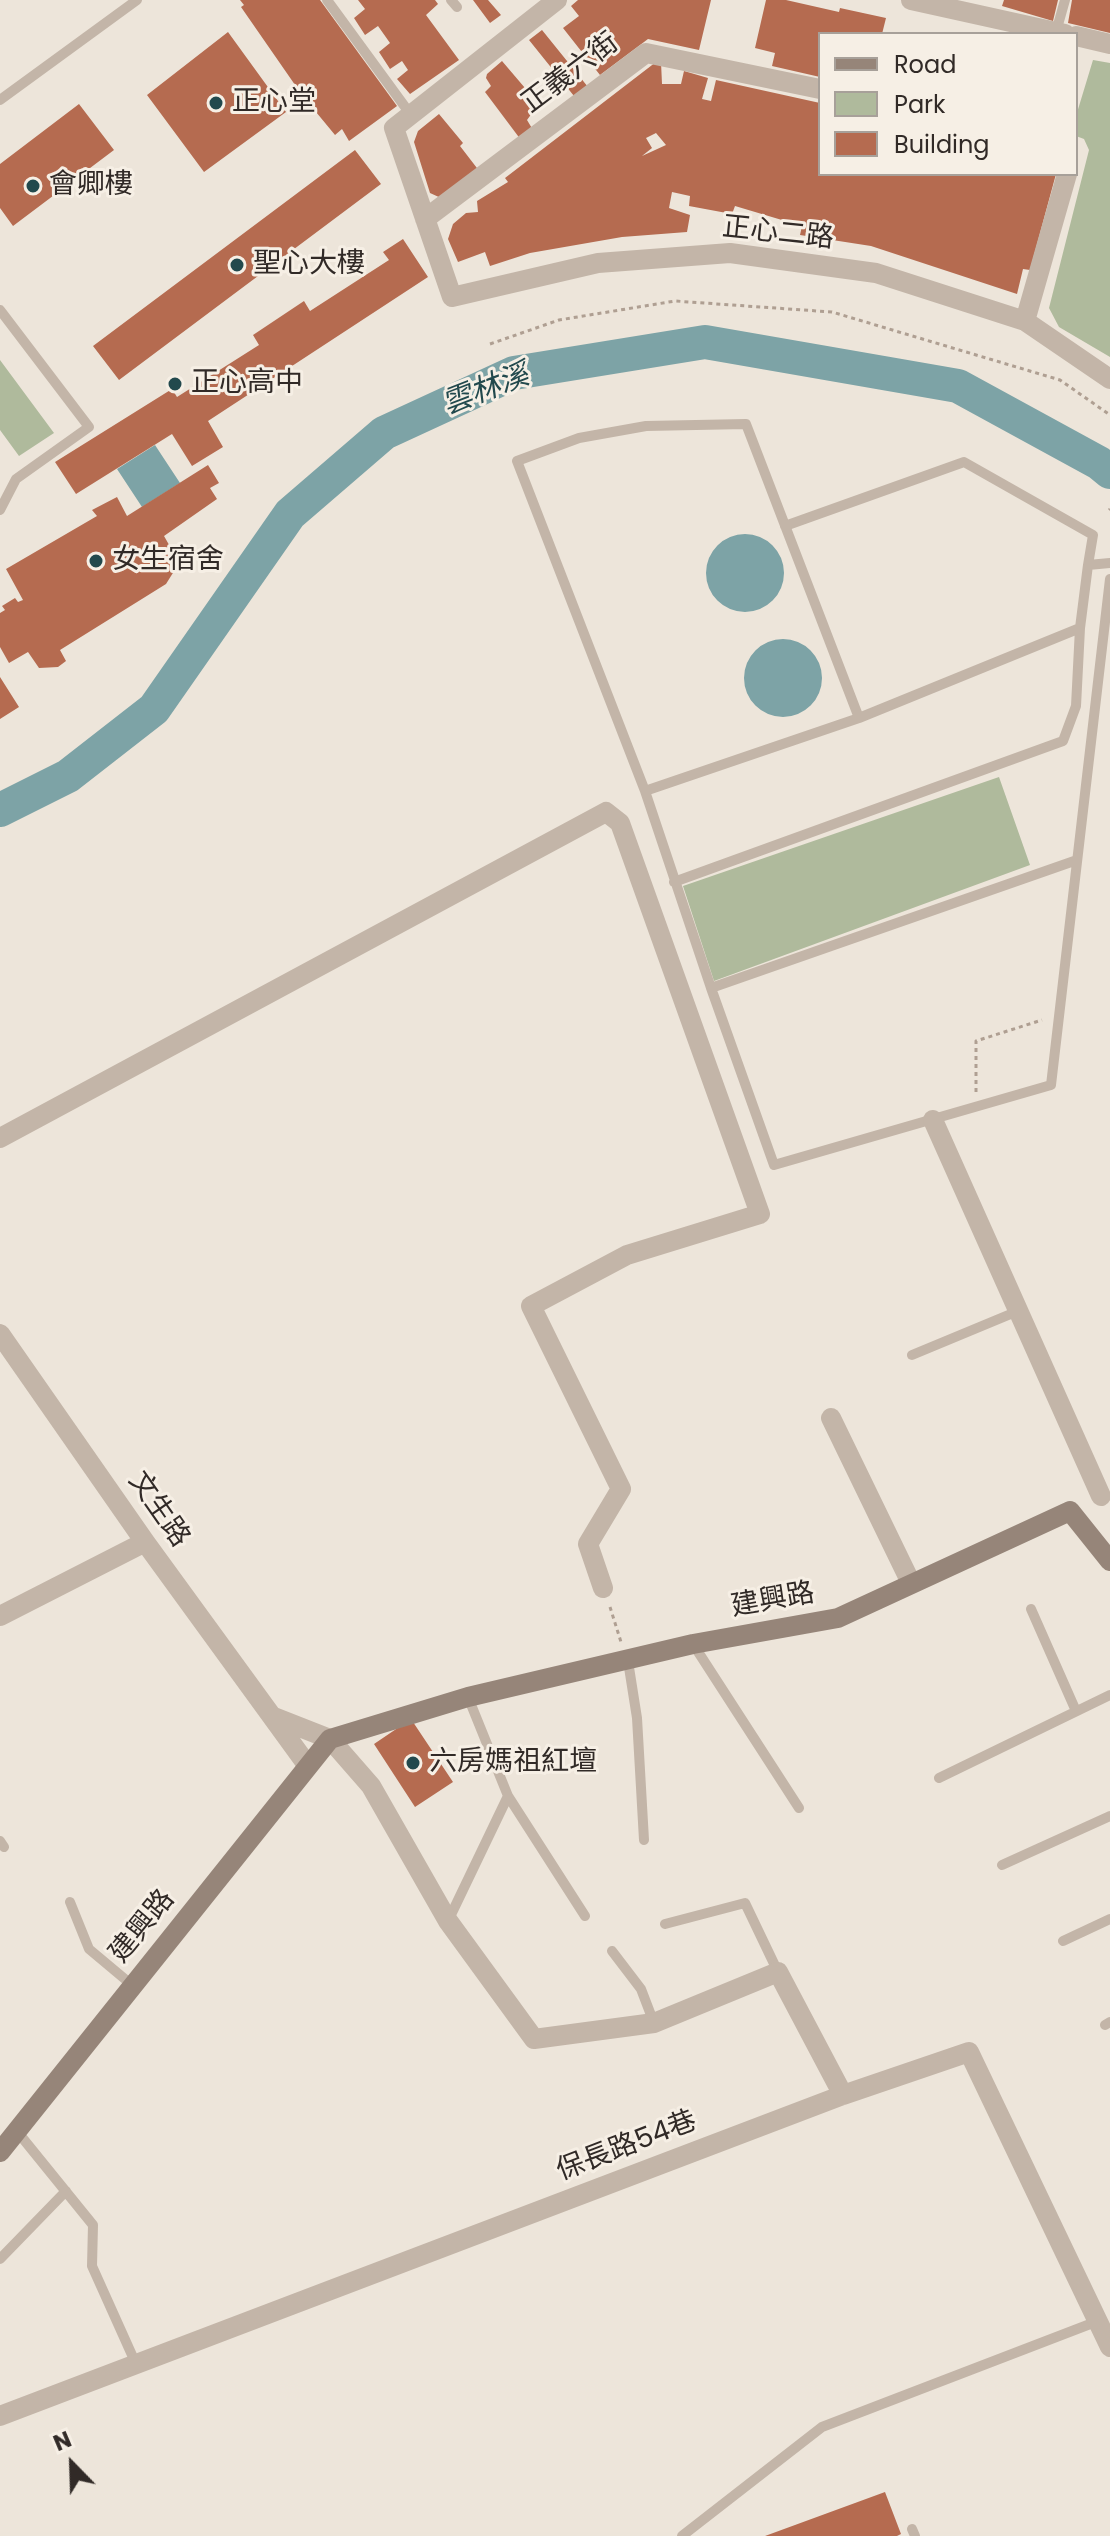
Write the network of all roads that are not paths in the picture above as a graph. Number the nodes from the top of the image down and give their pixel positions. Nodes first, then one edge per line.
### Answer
1 (137, 0) edge
2 (327, 0) edge
3 (911, 0) edge
4 (1065, 0) edge
5 (544, 4) edge
6 (1057, 32) edge
7 (1066, 32) edge
8 (1078, 37) edge
9 (1110, 44) edge
10 (818, 89) edge
11 (0, 100) edge
12 (411, 115) junction
13 (1066, 176) edge
14 (425, 219) junction
15 (0, 310) edge
16 (1025, 321) junction
17 (1110, 379) edge
18 (0, 510) edge
19 (785, 526) junction
20 (1110, 563) edge
21 (1088, 565) junction
22 (1110, 579) edge
23 (1080, 628) junction
24 (859, 718) junction
25 (645, 791) junction
26 (1077, 860) junction
27 (674, 882) junction
28 (711, 988) junction
29 (933, 1120) junction
30 (0, 1138) edge
31 (1018, 1311) junction
32 (0, 1334) edge
33 (912, 1355) dead end
34 (831, 1418) dead end
35 (1105, 1494) edge
36 (1070, 1511) junction
37 (145, 1542) junction
38 (1110, 1561) edge
39 (911, 1583) junction
40 (603, 1588) road end
41 (1031, 1609) dead end
42 (0, 1616) edge
43 (693, 1644) junction
44 (628, 1661) junction
45 (1110, 1695) edge
46 (468, 1697) junction
47 (1076, 1711) junction
48 (274, 1717) junction
49 (330, 1739) junction
50 (308, 1766) junction
51 (939, 1778) dead end
52 (508, 1796) junction
53 (799, 1808) dead end
54 (1110, 1816) edge
55 (644, 1840) dead end
56 (1002, 1865) dead end
57 (70, 1902) dead end
58 (585, 1916) dead end
59 (1110, 1919) edge
60 (448, 1921) junction
61 (665, 1924) dead end
62 (1063, 1941) dead end
63 (612, 1951) dead end
64 (778, 1972) junction
65 (132, 1985) junction
66 (654, 2023) junction
67 (843, 2095) junction
68 (16, 2130) junction
69 (1, 2149) edge
70 (66, 2191) junction
71 (0, 2259) edge
72 (1098, 2321) junction
73 (1110, 2347) edge
74 (136, 2364) junction
75 (0, 2416) edge
76 (682, 2536) edge

1 - 11 lane
2 - 12 lane
3 - 6 street
4 - 7 lane
5 - 12 street
8 - 9 street
10 - 14 street, 正義六街
12 - 14 street
13 - 16 street
14 - 16 street, 正心二路
15 - 18 lane
16 - 17 street, 正心二路
19 - 21 lane
19 - 24 lane
19 - 25 lane
20 - 21 lane
21 - 23 lane
22 - 26 lane
23 - 24 lane
23 - 27 lane
24 - 25 lane
25 - 27 lane
26 - 28 lane
26 - 29 lane
27 - 28 lane
28 - 29 lane
29 - 31 street
30 - 40 street
31 - 33 lane
31 - 35 street
32 - 37 street, 文生路
34 - 39 street
35 - 36 street, 建興路
36 - 38 street
36 - 39 street, 建興路
37 - 42 street
37 - 48 street, 文生路
39 - 43 street, 建興路
41 - 47 lane
43 - 44 street, 建興路
43 - 53 lane
44 - 46 street, 建興路
44 - 55 lane
45 - 47 lane
46 - 49 street, 建興路
46 - 52 lane
47 - 51 lane
48 - 49 street
48 - 50 street, 文生路
49 - 50 street, 建興路
49 - 60 street
50 - 65 street, 建興路
52 - 58 lane
52 - 60 lane
54 - 56 lane
57 - 65 lane
59 - 62 lane
60 - 66 street
61 - 64 lane
63 - 66 lane
64 - 66 street
64 - 67 street
65 - 68 street, 建興路
67 - 72 street, 保長路54巷
67 - 74 street, 保長路54巷
68 - 69 street, 建興路
68 - 70 lane
70 - 71 lane
70 - 74 lane
72 - 73 street, 保長路54巷
72 - 76 lane
74 - 75 street, 保長路54巷

